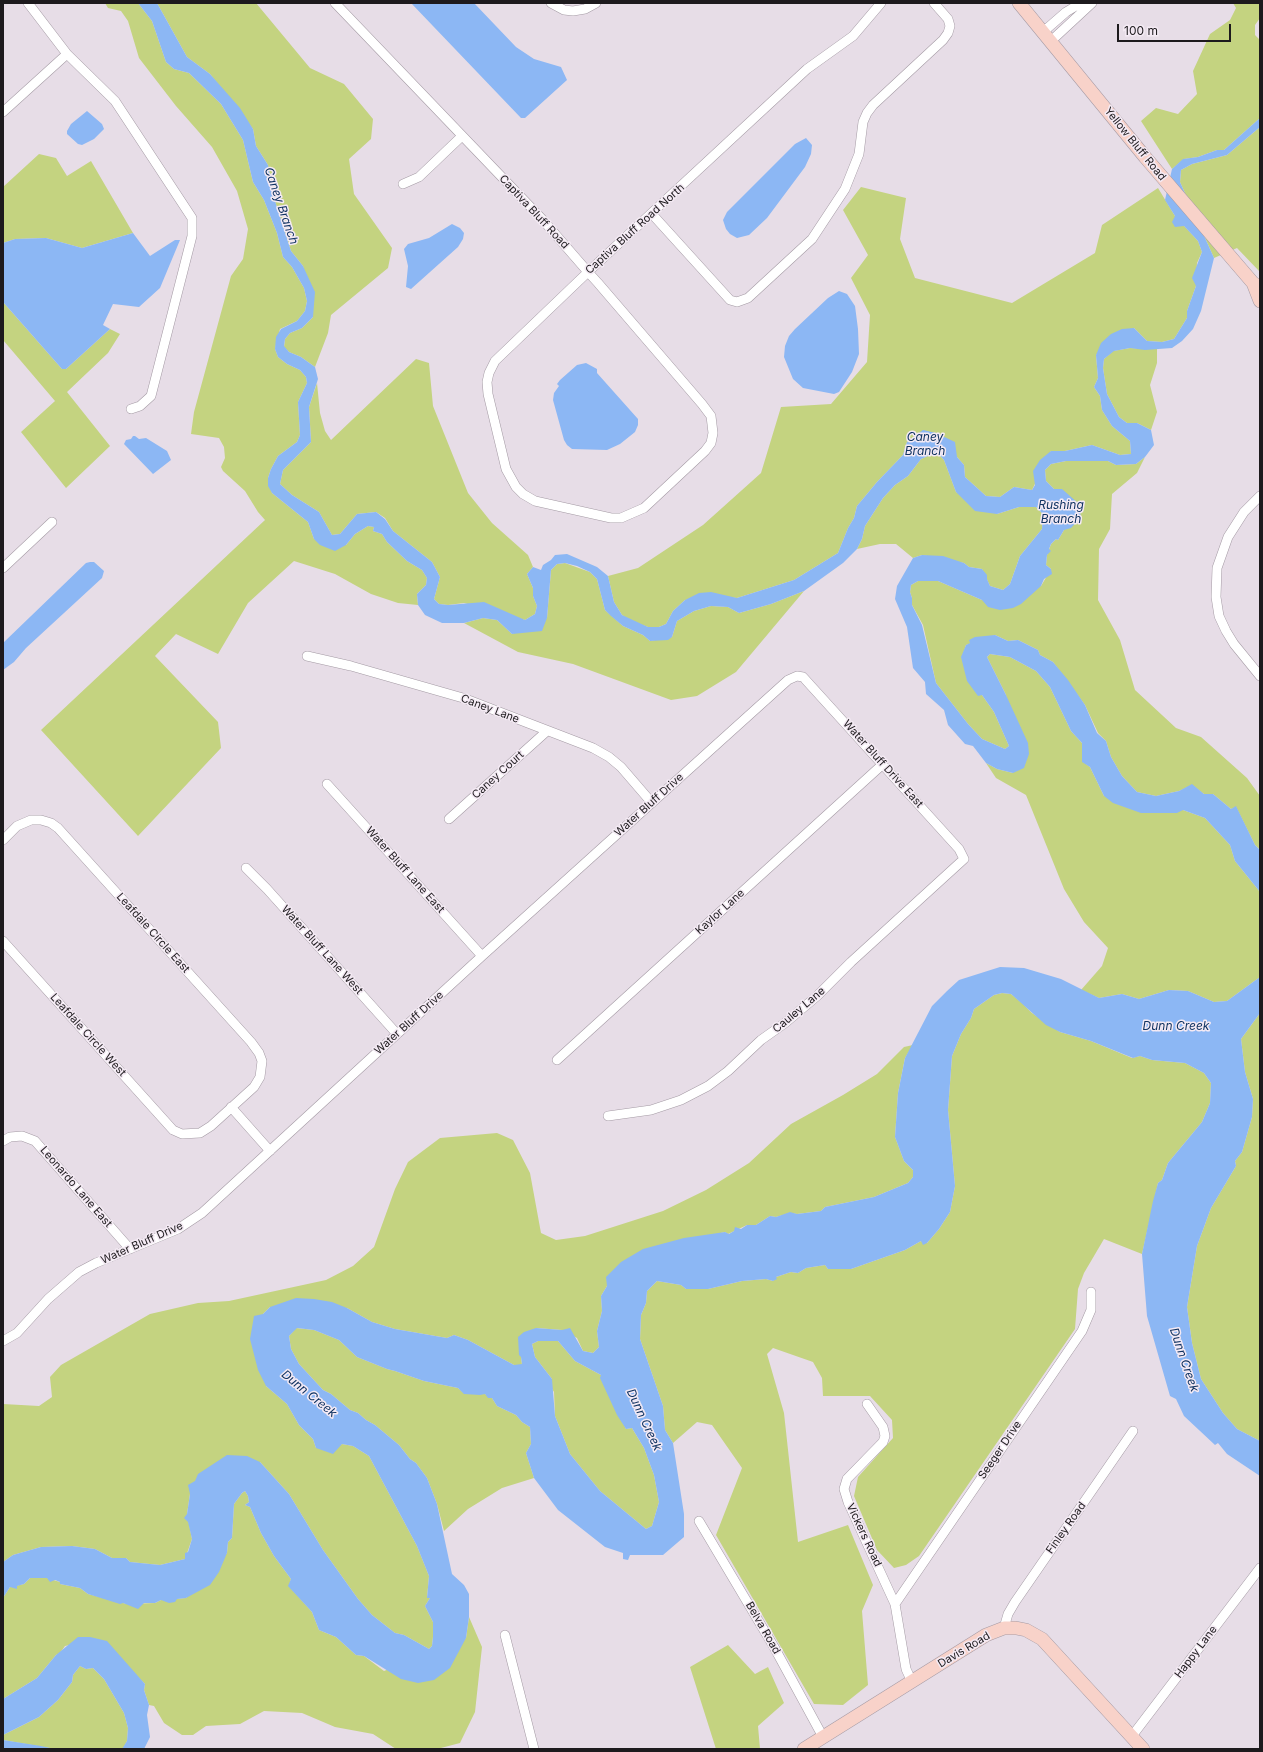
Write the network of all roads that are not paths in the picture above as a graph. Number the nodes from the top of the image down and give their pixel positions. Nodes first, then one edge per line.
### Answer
1 (28, 3) edge
2 (336, 3) edge
3 (551, 3) edge
4 (596, 3) edge
5 (881, 3) edge
6 (934, 3) edge
7 (1019, 3) edge
8 (1091, 4) edge
9 (1066, 12) junction
10 (1074, 21) junction
11 (1047, 36) junction
12 (67, 54) junction
13 (3, 112) edge
14 (462, 136) junction
15 (403, 184) dead end
16 (652, 214) junction
17 (588, 272) junction
18 (1257, 285) edge
19 (1260, 301) edge
20 (130, 409) dead end
21 (523, 494) joint
22 (1260, 496) edge
23 (52, 522) dead end
24 (3, 568) edge
25 (307, 656) dead end
26 (796, 676) joint
27 (1260, 676) edge
28 (547, 730) junction
29 (883, 764) junction
30 (327, 784) dead end
31 (652, 802) junction
32 (449, 819) dead end
33 (3, 840) edge
34 (964, 858) joint
35 (246, 868) dead end
36 (3, 941) edge
37 (482, 956) junction
38 (396, 1034) junction
39 (557, 1060) dead end
40 (231, 1107) junction
41 (608, 1116) dead end
42 (3, 1141) edge
43 (270, 1151) junction
44 (130, 1249) junction
45 (1091, 1292) dead end
46 (3, 1341) edge
47 (867, 1404) dead end
48 (1133, 1431) dead end
49 (699, 1521) dead end
50 (1260, 1568) edge
51 (895, 1604) junction
52 (1004, 1628) junction
53 (505, 1635) dead end
54 (912, 1682) junction
55 (1132, 1736) junction
56 (823, 1737) junction
57 (534, 1749) edge
58 (804, 1749) edge
59 (1144, 1749) edge

1 - 12 street
2 - 14 street, Captiva Bluff Road
3 - 4 street
5 - 16 street, Captiva Bluff Road North
6 - 16 street
7 - 11 street, Yellow Bluff Road
8 - 9 street
8 - 10 street
9 - 10 street
9 - 11 street
10 - 11 street
11 - 18 street, Yellow Bluff Road
12 - 13 street
12 - 20 street
14 - 15 street
14 - 17 street, Captiva Bluff Road
16 - 17 street, Captiva Bluff Road North
17 - 21 street, Captiva Bluff Road North
17 - 21 street, Captiva Bluff Road
18 - 19 street, Yellow Bluff Road
22 - 27 street
23 - 24 street
25 - 28 street, Caney Lane
26 - 29 street, Water Bluff Drive East
26 - 31 street, Water Bluff Drive
28 - 31 street, Caney Lane
28 - 32 street, Caney Court
29 - 34 street, Water Bluff Drive East
29 - 39 street, Kaylor Lane
30 - 37 street, Water Bluff Lane East
31 - 37 street, Water Bluff Drive
33 - 40 street, Leafdale Circle East
34 - 41 street, Cauley Lane
35 - 38 street, Water Bluff Lane West
36 - 40 street, Leafdale Circle West
37 - 38 street, Water Bluff Drive
38 - 43 street, Water Bluff Drive
40 - 43 street
42 - 44 street, Leonardo Lane East
43 - 44 street, Water Bluff Drive
44 - 46 street, Water Bluff Drive
45 - 51 street, Seeger Drive
47 - 51 street, Vickers Road
48 - 52 street, Finley Road
49 - 56 street, Belva Road
50 - 55 street, Happy Lane
51 - 54 street, Vickers Road
52 - 54 street, Davis Road
52 - 55 street, Davis Road
53 - 57 street
54 - 56 street, Davis Road
55 - 59 street, Davis Road
56 - 58 street, Davis Road

